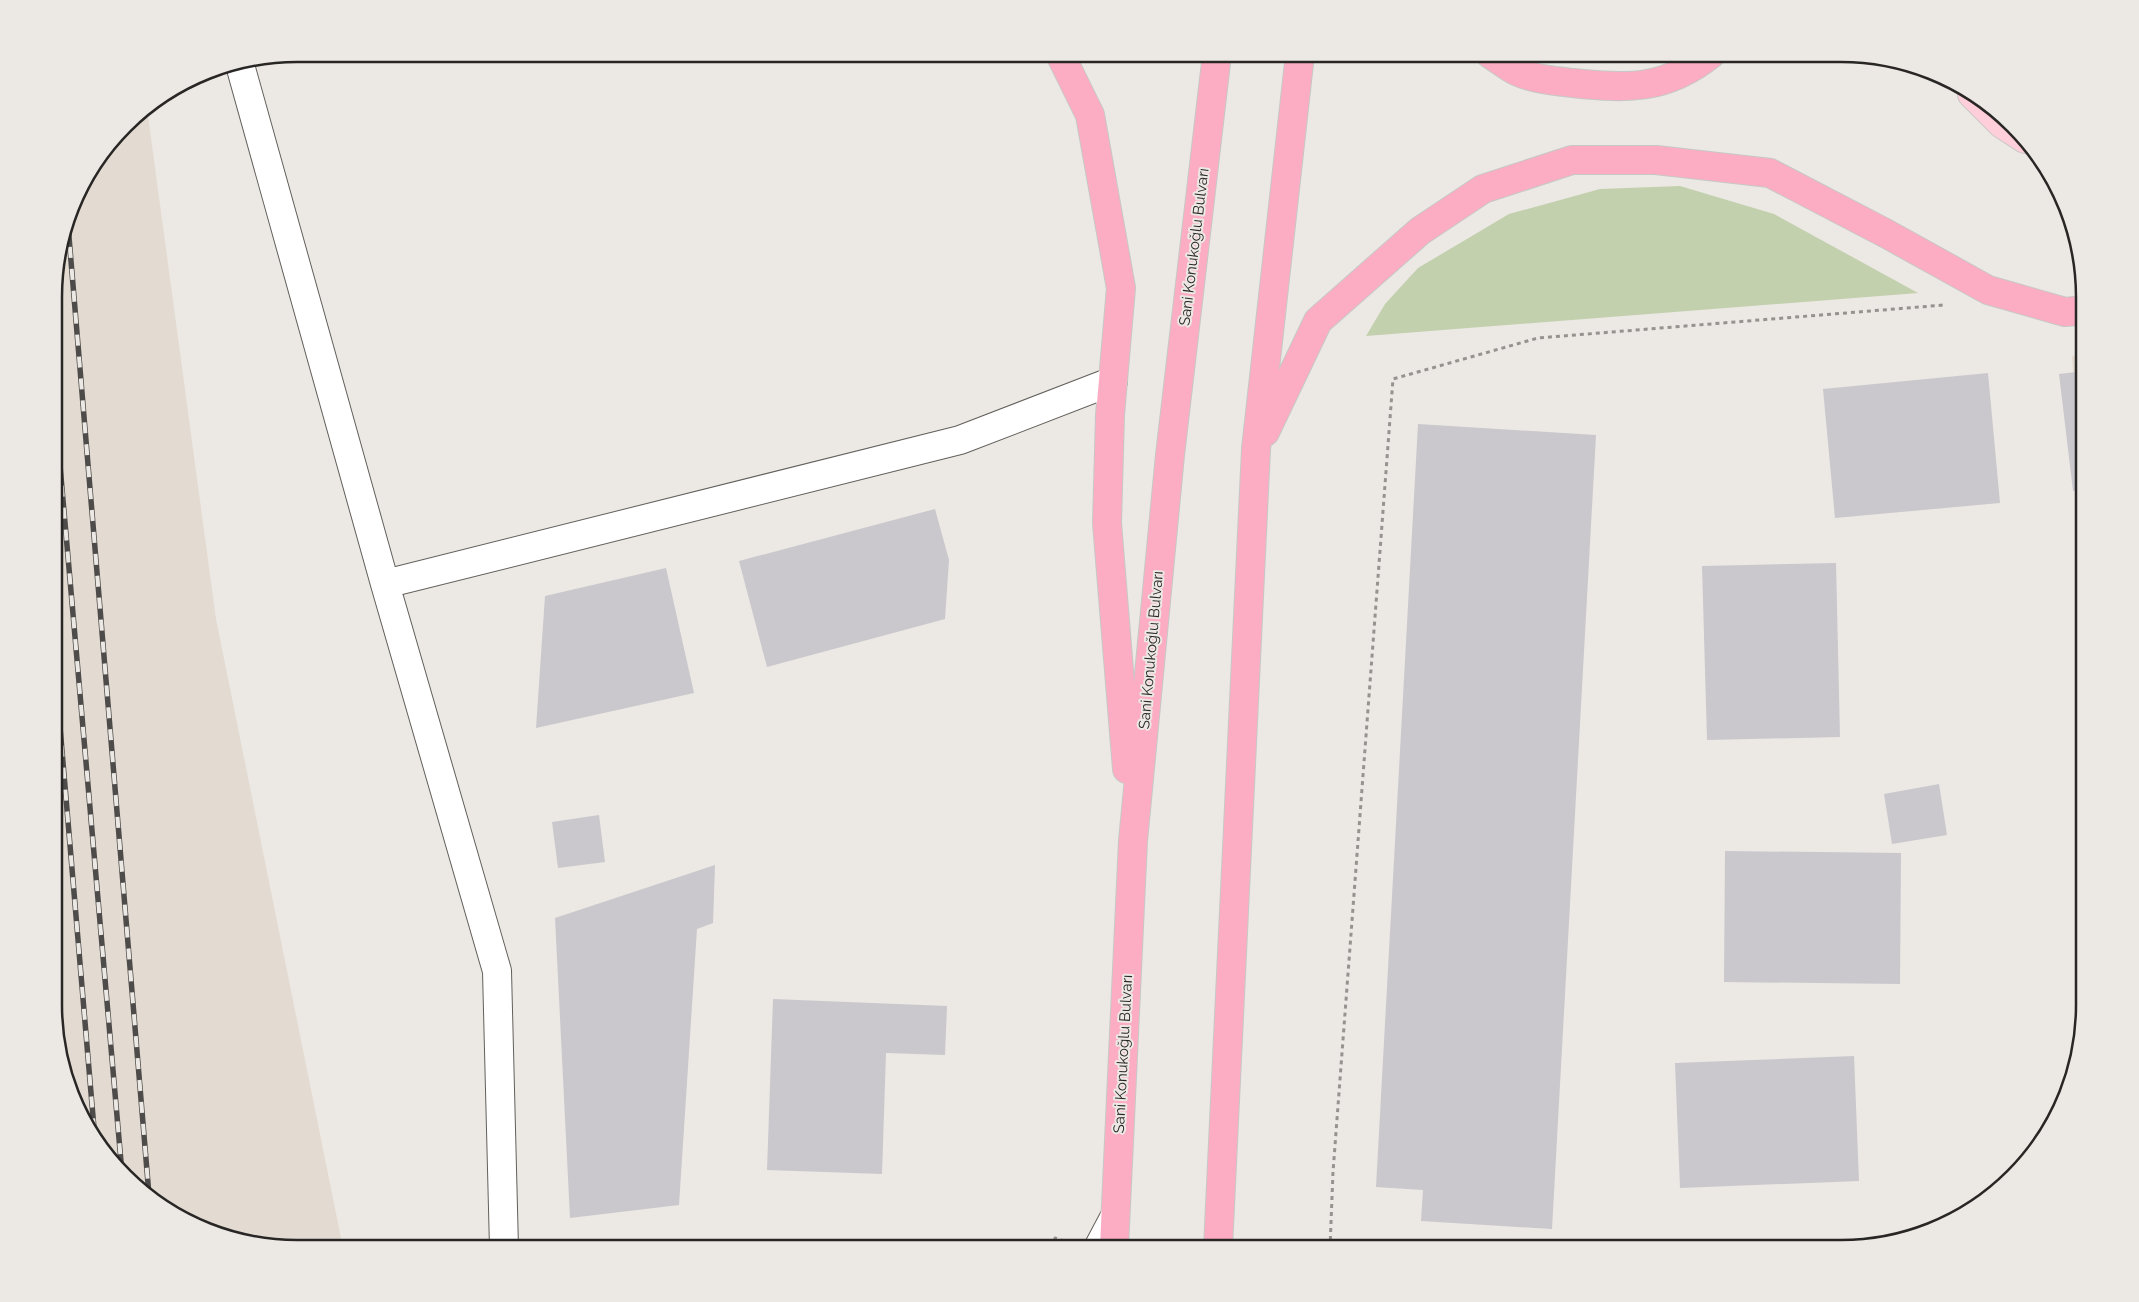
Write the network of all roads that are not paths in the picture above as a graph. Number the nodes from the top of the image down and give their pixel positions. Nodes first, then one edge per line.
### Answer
1 (1064, 62) edge
2 (1216, 62) edge
3 (1299, 62) edge
4 (1503, 62) edge
5 (1701, 62) edge
6 (241, 70) edge
7 (2076, 311) edge
8 (1113, 382) junction
9 (1256, 449) junction
10 (385, 584) junction
11 (1133, 841) junction
12 (1115, 1216) junction
13 (504, 1240) edge
14 (1102, 1240) edge
15 (1114, 1240) edge
16 (1218, 1240) edge

1 - 8 highway
2 - 11 highway, Sani Konukoğlu Bulvarı
3 - 9 highway
4 - 5 highway
6 - 10 street
7 - 9 highway
8 - 10 street
8 - 11 highway
9 - 16 highway
10 - 13 street
11 - 12 highway, Sani Konukoğlu Bulvarı
12 - 14 street
12 - 15 highway, Sani Konukoğlu Bulvarı

